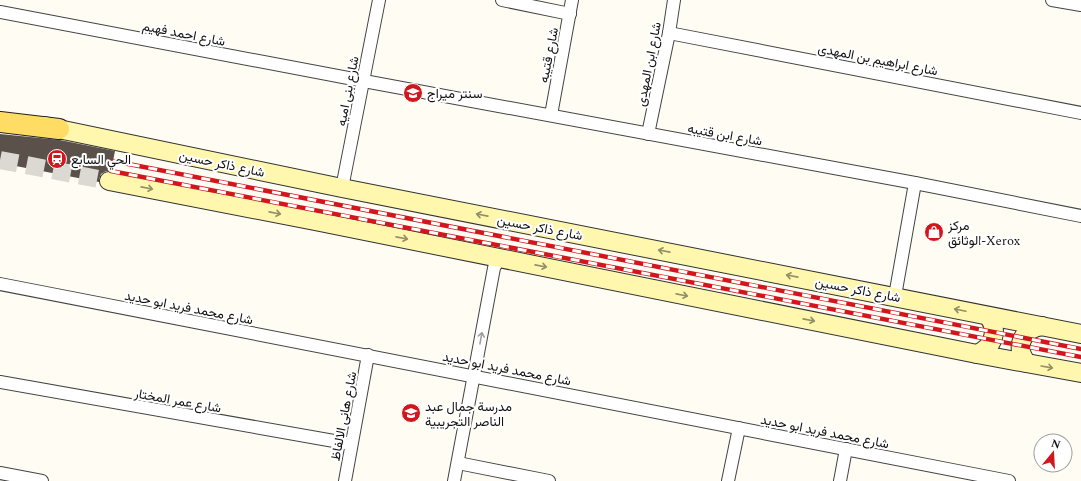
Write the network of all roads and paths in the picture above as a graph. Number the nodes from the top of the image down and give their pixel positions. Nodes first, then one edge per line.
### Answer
1 (379, 0) edge
2 (502, 0) edge
3 (572, 0) edge
4 (674, 0) edge
5 (1052, 0) edge
6 (1081, 6) edge
7 (0, 12) edge
8 (570, 14) junction
9 (669, 33) junction
10 (364, 81) junction
11 (1081, 113) edge
12 (551, 115) junction
13 (0, 116) edge
14 (0, 122) edge
15 (59, 129) junction
16 (648, 134) junction
17 (109, 181) tunnel mouth
18 (915, 183) junction
19 (342, 188) junction
20 (1081, 216) edge
21 (503, 258) junction
22 (0, 284) edge
23 (895, 296) junction
24 (988, 316) junction
25 (1042, 326) junction
26 (1081, 334) edge
27 (977, 354) junction
28 (368, 355) junction
29 (1027, 363) junction
30 (1081, 373) edge
31 (474, 376) junction
32 (0, 382) edge
33 (739, 428) junction
34 (351, 444) junction
35 (846, 449) junction
36 (458, 463) junction
37 (0, 473) edge
38 (42, 481) edge
39 (345, 481) edge
40 (454, 481) edge
41 (549, 481) edge
42 (728, 481) edge
43 (840, 481) edge
44 (1009, 481) edge

1 - 10 street, شارع بنى اميه
2 - 8 street
3 - 8 street, شارع قتيبه
4 - 9 street, شارع ابن المهدى
5 - 6 street
7 - 10 street, شارع احمد فهيم
8 - 12 street, شارع قتيبه
9 - 11 street, شارع ابراهيم بن المهدى
9 - 16 street, شارع ابن المهدى
10 - 12 street, شارع ابن قتيبه
10 - 19 street, شارع بنى اميه
12 - 16 street, شارع ابن قتيبه
13 - 15 main road, شارع ذاكر حسين
14 - 15 main road
15 - 19 main road, شارع ذاكر حسين
16 - 18 street, شارع ابن قتيبه
17 -> 21 main road
18 - 20 street, شارع ابن قتيبه
18 - 23 street
23 -> 19 main road, شارع ذاكر حسين
21 -> 27 main road
31 -> 21 street
22 - 28 street, شارع محمد فريد ابو حديد
24 -> 23 main road, شارع ذاكر حسين
24 - 25 main road, شارع ذاكر حسين
24 - 27 main road
25 - 26 main road, شارع ذاكر حسين
25 - 29 main road
27 - 29 main road
28 - 31 street, شارع محمد فريد ابو حديد
28 - 34 street, شارع هانى الالفاظ
29 -> 30 main road
31 - 33 street, شارع محمد فريد ابو حديد
31 - 36 street
32 - 34 street, شارع عمر المختار
33 - 35 street, شارع محمد فريد ابو حديد
33 - 42 street
34 - 39 street, شارع هانى الالفاظ
35 - 43 street
35 - 44 street, شارع محمد فريد ابو حديد
36 - 40 street
36 - 41 street
37 - 38 street

